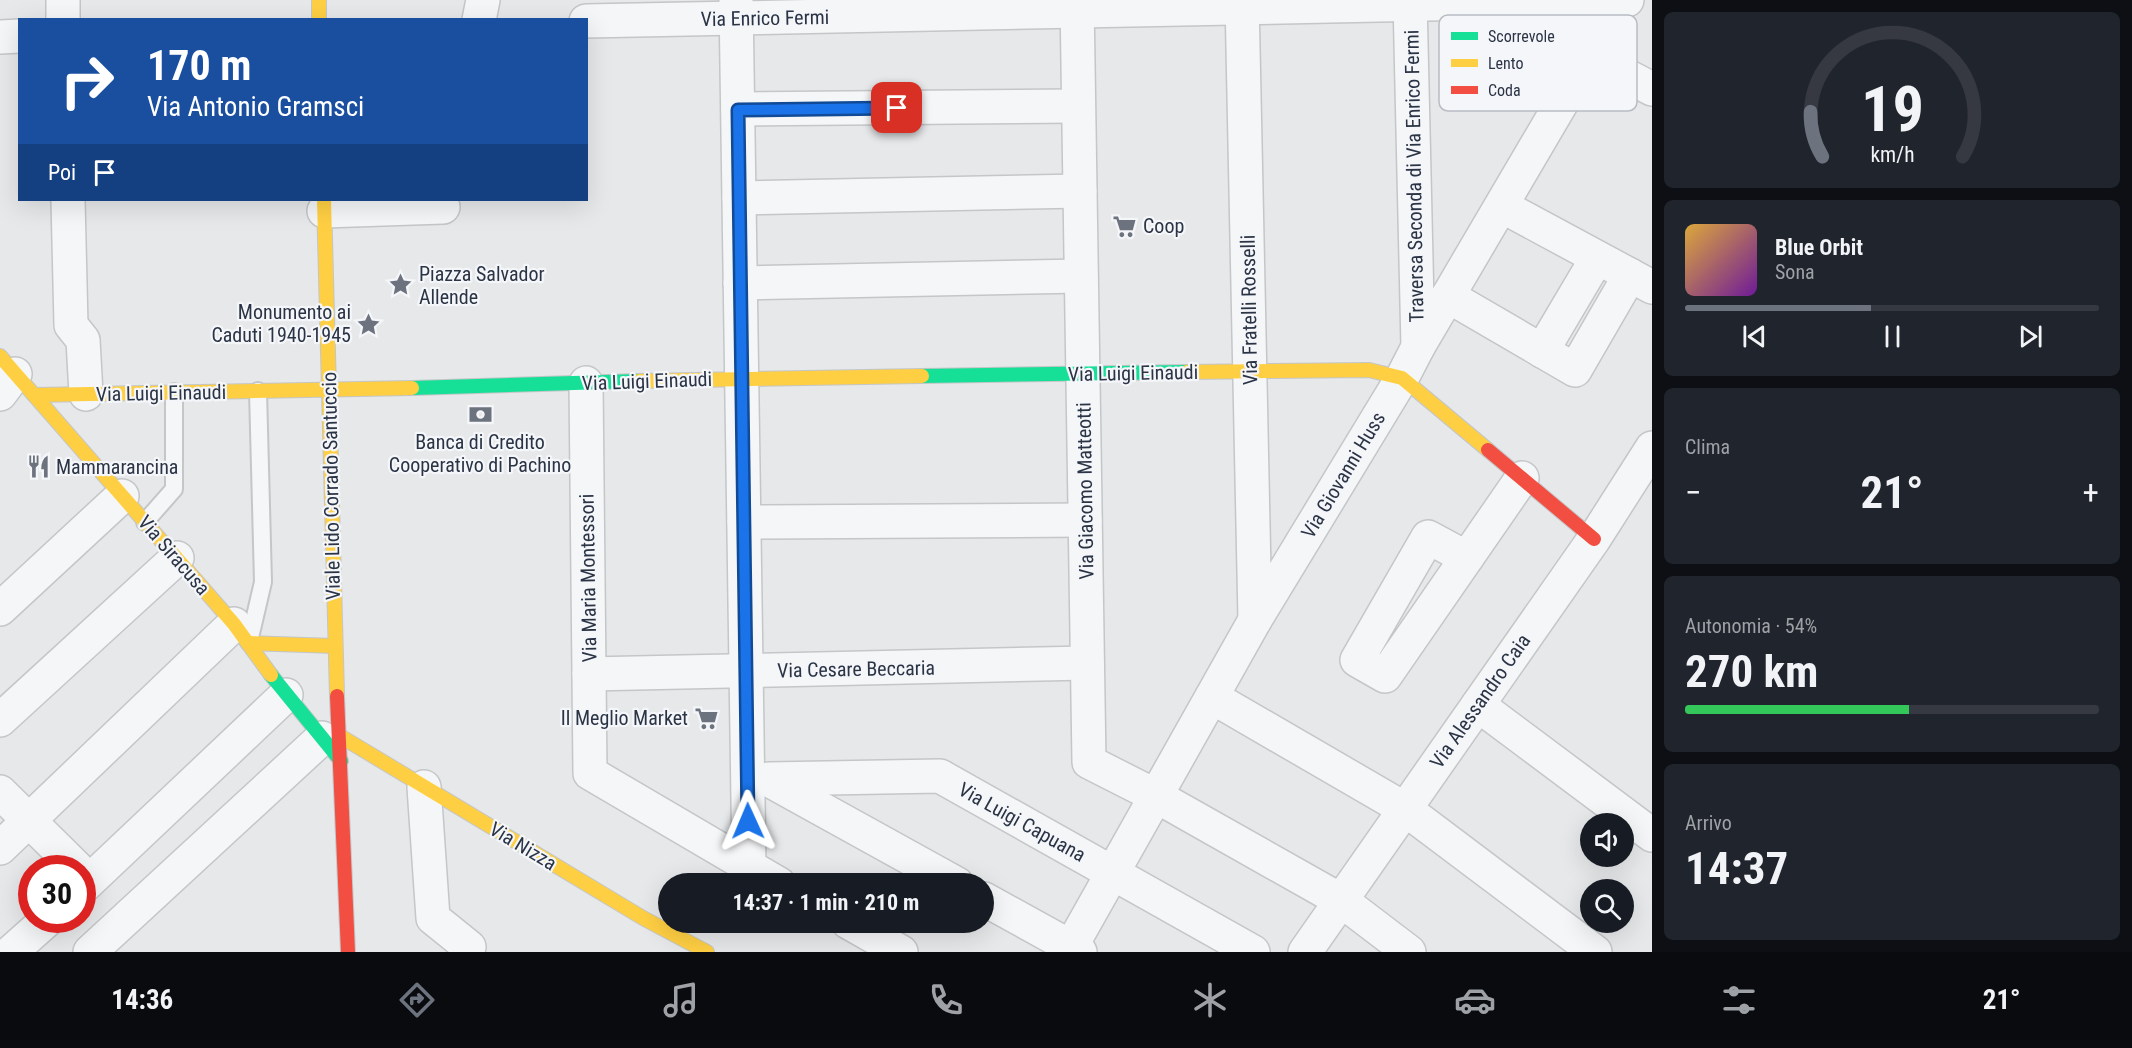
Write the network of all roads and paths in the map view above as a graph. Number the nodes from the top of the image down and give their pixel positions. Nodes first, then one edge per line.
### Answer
1 (63, 0) edge
2 (319, 0) edge
3 (483, 0) edge
4 (578, 0) edge
5 (1622, 0) edge
6 (1627, 0) edge
7 (1410, 2) edge
8 (1242, 4) edge
9 (1163, 5) edge
10 (1077, 6) edge
11 (910, 8) edge
12 (736, 10) edge
13 (1613, 15) edge
14 (63, 18) edge
15 (319, 18) edge
16 (479, 18) edge
17 (578, 18) edge
18 (588, 21) edge
19 (18, 36) edge
20 (0, 37) edge
21 (1637, 81) edge
22 (1652, 89) edge
23 (1078, 106) junction
24 (738, 110) junction
25 (1557, 111) edge
26 (1080, 191) junction
27 (739, 198) junction
28 (68, 201) edge
29 (324, 205) edge
30 (1502, 206) junction
31 (443, 207) dead end
32 (1597, 258) junction
33 (1081, 276) junction
34 (1641, 281) edge
35 (740, 283) junction
36 (1448, 296) junction
37 (1418, 347) junction
38 (1542, 351) junction
39 (1251, 372) junction
40 (1083, 373) junction
41 (742, 378) junction
42 (1402, 378) junction
43 (12, 380) edge
44 (586, 383) junction
45 (329, 390) junction
46 (258, 391) junction
47 (174, 392) junction
48 (86, 394) junction
49 (1652, 448) edge
50 (1522, 478) junction
51 (122, 496) junction
52 (1085, 520) junction
53 (145, 522) junction
54 (744, 522) junction
55 (1594, 539) junction
56 (177, 558) junction
57 (1467, 558) junction
58 (0, 609) edge
59 (1255, 620) junction
60 (241, 634) junction
61 (335, 646) junction
62 (1087, 663) junction
63 (747, 672) junction
64 (589, 674) junction
65 (286, 695) junction
66 (1212, 697) junction
67 (1478, 705) junction
68 (0, 720) edge
69 (334, 745) junction
70 (758, 777) junction
71 (424, 787) junction
72 (0, 792) edge
73 (1156, 796) junction
74 (1405, 809) junction
75 (29, 821) junction
76 (1652, 835) edge
77 (0, 848) edge
78 (61, 855) edge
79 (96, 866) edge
80 (750, 867) junction
81 (760, 873) edge
82 (937, 873) edge
83 (1113, 873) junction
84 (96, 890) edge
85 (1342, 901) junction
86 (994, 905) edge
87 (127, 918) junction
88 (32, 933) edge
89 (867, 933) edge
90 (469, 947) dead end
91 (1073, 950) edge
92 (11, 952) edge
93 (91, 952) edge
94 (348, 952) edge
95 (707, 952) edge
96 (901, 952) edge
97 (1253, 952) edge
98 (1305, 952) edge
99 (1409, 952) edge
100 (1595, 952) edge

1 - 14 street
2 - 15 street
3 - 16 street
4 - 17 street
5 - 6 street, Via Enrico Fermi
5 - 7 street, Via Enrico Fermi
5 - 13 street, Via Giovanni Huss
7 - 8 street, Via Enrico Fermi
7 - 37 street, Traversa Seconda di Via Enrico Fermi
8 - 9 street, Via Enrico Fermi
8 - 39 street, Via Fratelli Rosselli
9 - 10 street, Via Enrico Fermi
10 - 11 street, Via Enrico Fermi
10 - 23 street, Via Giacomo Matteotti
11 - 12 street, Via Enrico Fermi
12 - 18 street, Via Enrico Fermi
12 - 24 street
19 - 20 street
21 - 22 street
23 - 24 street
23 - 26 street, Via Giacomo Matteotti
24 - 27 street
25 - 30 street, Via Giovanni Huss
26 - 27 street
26 - 33 street, Via Giacomo Matteotti
27 - 35 street
28 - 48 street
29 - 31 street
29 - 45 street, Viale Lido Corrado Santuccio
30 - 32 street
30 - 36 street, Via Giovanni Huss
32 - 34 street
32 - 38 street
33 - 35 street
33 - 40 street, Via Giacomo Matteotti
34 - 38 street
35 - 41 street
36 - 37 street, Via Giovanni Huss
36 - 38 street
37 - 42 street, Via Giovanni Huss
39 - 40 street, Via Luigi Einaudi
39 - 42 street, Via Luigi Einaudi
39 - 59 street, Via Fratelli Rosselli
40 - 41 street, Via Luigi Einaudi
40 - 52 street, Via Giacomo Matteotti
41 - 44 street, Via Luigi Einaudi
41 - 54 street
42 - 50 street
42 - 59 street, Via Giovanni Huss
43 - 48 street, Via Luigi Einaudi
43 - 51 street, Via Siracusa
44 - 45 street, Via Luigi Einaudi
44 - 64 street, Via Maria Montessori
45 - 46 street, Via Luigi Einaudi
45 - 61 street, Viale Lido Corrado Santuccio
46 - 47 street, Via Luigi Einaudi
46 - 60 lane
47 - 48 street, Via Luigi Einaudi
47 - 53 lane
49 - 55 street, Via Alessandro Caia
50 - 55 street
50 - 57 street
51 - 53 street, Via Siracusa
51 - 58 street
52 - 54 street
52 - 62 street, Via Giacomo Matteotti
53 - 56 street, Via Siracusa
54 - 63 street
55 - 67 street, Via Alessandro Caia
56 - 60 street, Via Siracusa
56 - 68 street
57 - 57 street
59 - 66 street, Via Giovanni Huss
60 - 61 street
60 - 65 street, Via Siracusa
60 - 75 street
61 - 69 street, Viale Lido Corrado Santuccio
62 - 63 street, Via Cesare Beccaria
62 - 73 street, Via Giacomo Matteotti
63 - 64 street, Via Cesare Beccaria
63 - 70 street
64 - 80 street, Via Maria Montessori
65 - 69 street, Via Siracusa
65 - 79 street
66 - 73 street, Via Giovanni Huss
66 - 74 street
67 - 74 street, Via Alessandro Caia
67 - 76 street
69 - 71 street, Via Nizza
69 - 87 street
69 - 94 street, Viale Lido Corrado Santuccio
70 - 80 street
70 - 82 street
70 - 83 street, Via Luigi Capuana
71 - 90 street
71 - 95 street, Via Nizza
72 - 75 street
73 - 83 street, Via Giovanni Huss
73 - 85 street
74 - 85 street, Via Alessandro Caia
74 - 100 street
75 - 77 street
75 - 78 street
80 - 81 street
83 - 91 street, Via Giovanni Huss
83 - 97 street, Via Luigi Capuana
84 - 87 street
85 - 98 street, Via Alessandro Caia
85 - 99 street
86 - 91 street
87 - 93 street
88 - 92 street
89 - 96 street

